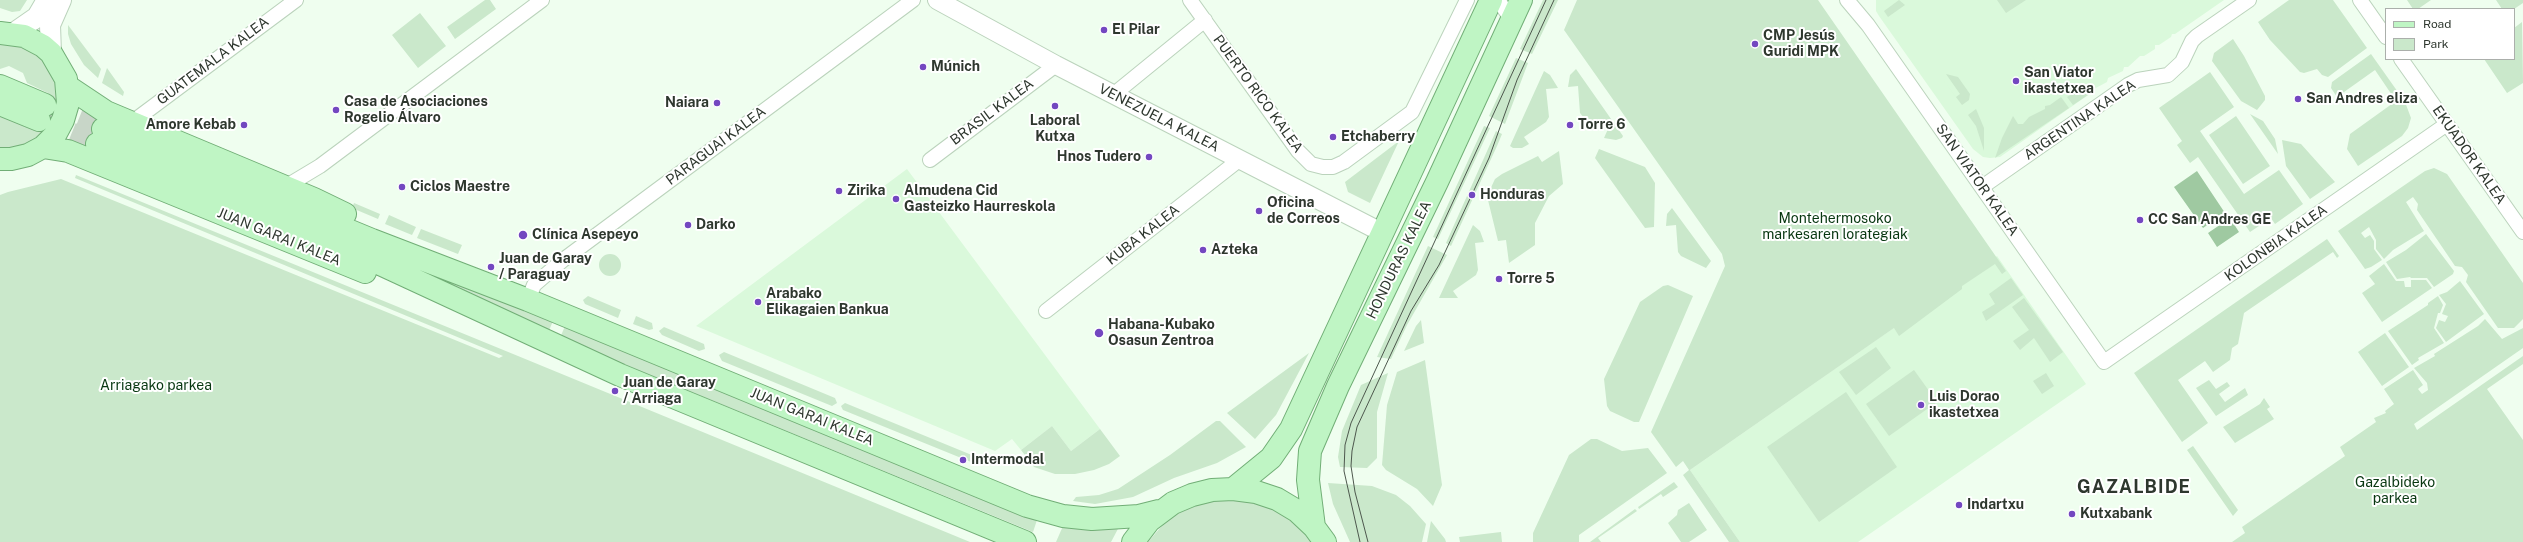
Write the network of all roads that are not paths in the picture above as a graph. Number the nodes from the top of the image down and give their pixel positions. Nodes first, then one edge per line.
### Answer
1 (47, 0) edge
2 (61, 0) edge
3 (296, 0) edge
4 (542, 0) edge
5 (913, 0) edge
6 (937, 0) edge
7 (1190, 0) edge
8 (1467, 0) edge
9 (1491, 0) edge
10 (1498, 0) edge
11 (1520, 0) edge
12 (1848, 0) edge
13 (1861, 0) edge
14 (2249, 0) edge
15 (2360, 0) edge
16 (1205, 20) junction
17 (1512, 20) junction
18 (1868, 25) junction
19 (7, 33) edge
20 (2385, 36) edge
21 (51, 53) junction
22 (2402, 60) edge
23 (1056, 65) junction
24 (67, 86) junction
25 (1113, 95) junction
26 (131, 122) junction
27 (2447, 124) junction
28 (43, 147) junction
29 (0, 159) edge
30 (930, 160) dead end
31 (1239, 160) junction
32 (285, 187) junction
33 (1982, 187) junction
34 (2523, 232) edge
35 (1383, 233) junction
36 (472, 278) junction
37 (528, 300) junction
38 (1046, 311) dead end
39 (516, 329) junction
40 (2104, 362) joint
41 (1233, 488) junction
42 (1159, 511) junction
43 (1320, 534) edge
44 (1025, 542) edge
45 (1132, 542) edge

1 - 19 main road
2 - 21 main road
3 - 26 street, GUATEMALA KALEA
4 - 32 street
5 - 37 street, PARAGUAI KALEA
6 - 23 street, VENEZUELA KALEA
7 - 16 street, PUERTO RICO KALEA
8 - 16 street, PUERTO RICO KALEA
9 - 35 main road, HONDURAS KALEA
10 - 17 street
11 - 17 main road, HONDURAS KALEA
12 - 18 street, SAN VIATOR KALEA
13 - 18 street
14 - 33 street, ARGENTINA KALEA
15 - 20 street
16 - 25 street, PUERTO RICO KALEA
17 - 43 main road, HONDURAS KALEA
18 - 33 street, SAN VIATOR KALEA
19 - 21 main road
21 - 24 main road
22 - 27 street, EKUADOR KALEA
23 - 25 street, VENEZUELA KALEA
23 - 30 street, BRASIL KALEA
24 - 26 main road, JUAN GARAI KALEA
24 - 28 main road
25 - 31 street, VENEZUELA KALEA
26 - 32 main road, JUAN GARAI KALEA
27 - 34 street, EKUADOR KALEA
27 - 40 street, KOLONBIA KALEA
28 - 29 main road
28 - 39 main road, JUAN GARAI KALEA
31 - 35 street, VENEZUELA KALEA
31 - 38 street, KUBA KALEA
32 - 36 main road, JUAN GARAI KALEA
33 - 40 street, SAN VIATOR KALEA
35 - 41 main road, HONDURAS KALEA
36 - 37 main road, JUAN GARAI KALEA
36 - 39 main road, JUAN GARAI KALEA
37 - 42 main road, JUAN GARAI KALEA
39 - 44 main road, JUAN GARAI KALEA
41 - 42 main road
41 - 43 main road
42 - 45 main road

